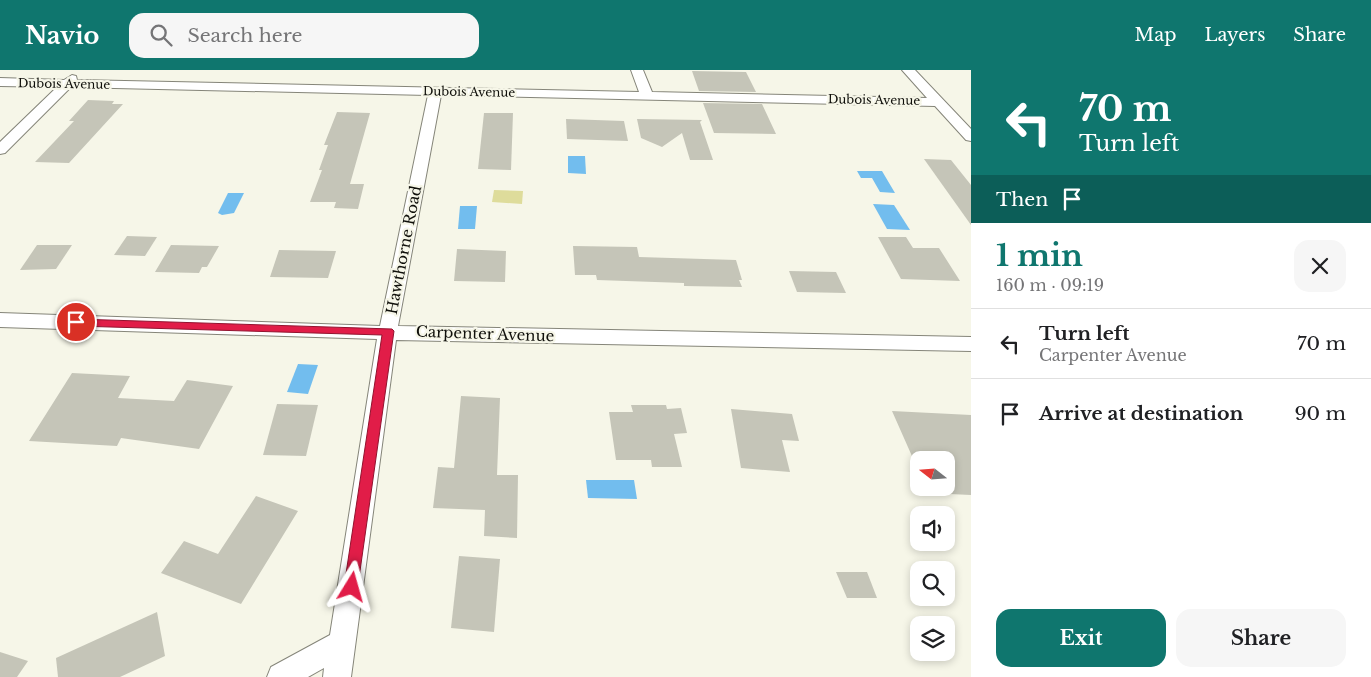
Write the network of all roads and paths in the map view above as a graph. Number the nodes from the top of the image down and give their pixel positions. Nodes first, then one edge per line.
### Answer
1 (80, 70) edge
2 (637, 70) edge
3 (908, 70) edge
4 (0, 82) edge
5 (67, 83) junction
6 (434, 91) junction
7 (647, 95) junction
8 (938, 102) junction
9 (971, 137) edge
10 (0, 150) edge
11 (0, 320) edge
12 (388, 331) junction
13 (971, 344) edge
14 (342, 643) junction
15 (281, 677) edge
16 (337, 677) edge

1 - 5 street
2 - 7 street
3 - 8 street
4 - 5 street, Dubois Avenue
5 - 6 street, Dubois Avenue
5 - 10 street
6 - 7 street, Dubois Avenue
6 - 12 street, Hawthorne Road
7 - 8 street, Dubois Avenue
8 - 9 street
11 - 12 street, Carpenter Avenue
12 - 13 street, Carpenter Avenue
12 - 14 street, Hawthorne Road
14 - 15 street
14 - 16 street, Hawthorne Road

